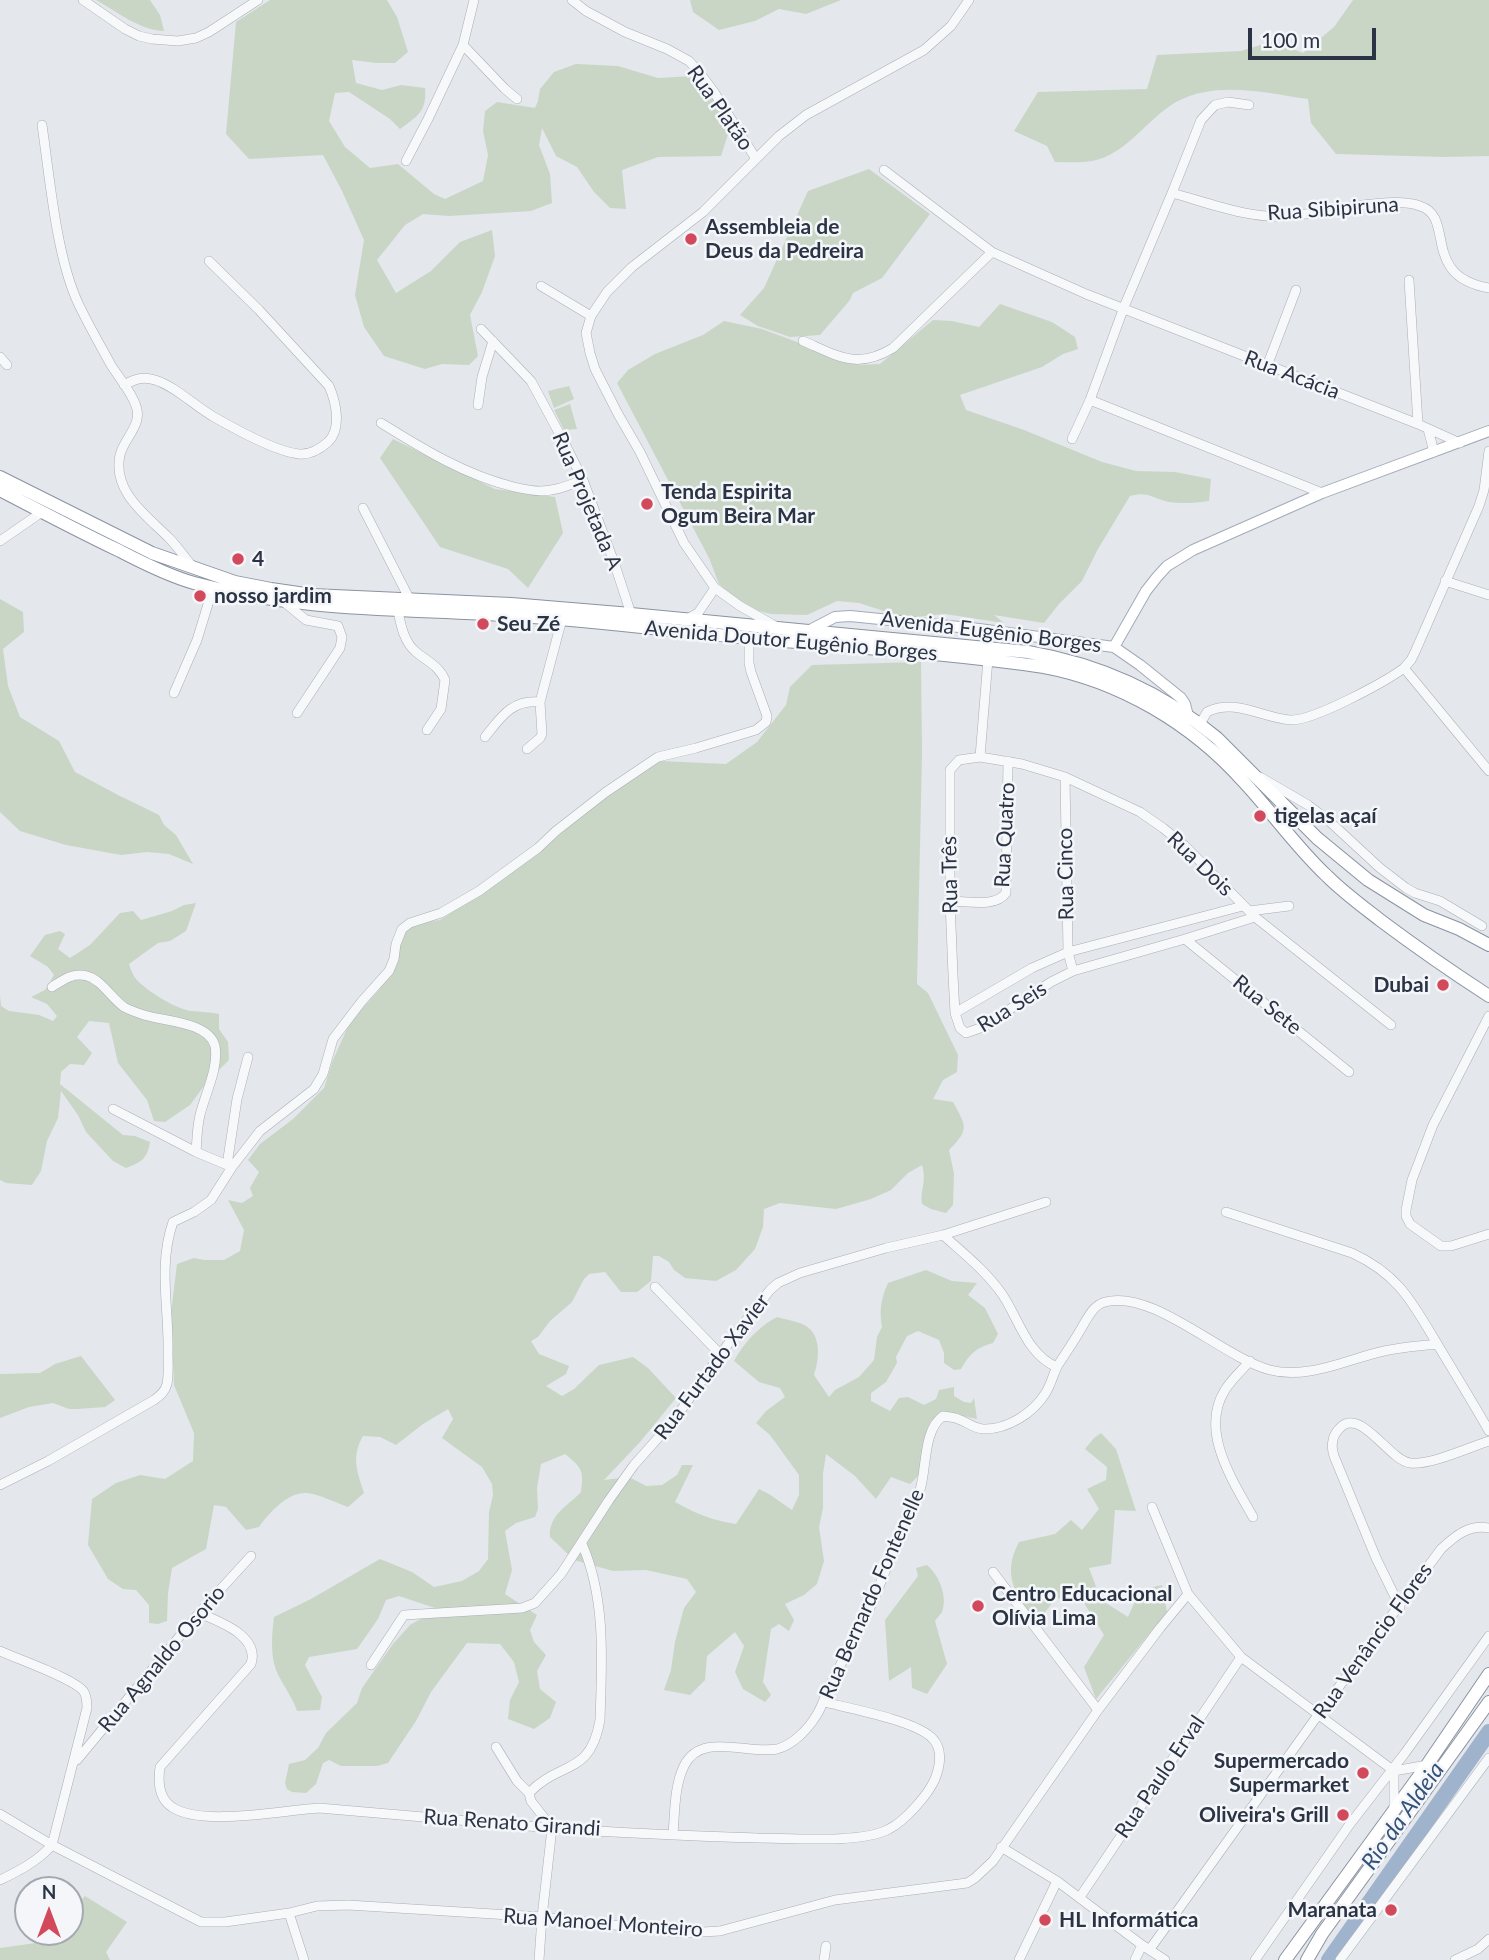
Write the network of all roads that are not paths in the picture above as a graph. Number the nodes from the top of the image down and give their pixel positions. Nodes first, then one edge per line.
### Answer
1 (83, 0) edge
2 (258, 0) edge
3 (474, 0) edge
4 (572, 0) edge
5 (970, 0) edge
6 (463, 45) junction
7 (517, 99) dead end
8 (1249, 105) dead end
9 (42, 125) dead end
10 (756, 159) junction
11 (405, 161) dead end
12 (884, 170) dead end
13 (1172, 193) junction
14 (992, 252) junction
15 (209, 261) dead end
16 (1409, 280) dead end
17 (541, 286) dead end
18 (1489, 288) edge
19 (1296, 290) dead end
20 (1124, 307) junction
21 (591, 316) junction
22 (481, 329) dead end
23 (493, 341) junction
24 (803, 341) dead end
25 (1267, 366) junction
26 (124, 385) junction
27 (1090, 400) junction
28 (478, 405) dead end
29 (381, 423) dead end
30 (1418, 425) junction
31 (1428, 429) junction
32 (1489, 432) edge
33 (1072, 439) dead end
34 (1460, 443) junction
35 (1489, 450) edge
36 (1434, 452) junction
37 (0, 477) edge
38 (583, 480) junction
39 (0, 490) edge
40 (1322, 493) junction
41 (363, 508) dead end
42 (42, 512) junction
43 (0, 541) edge
44 (194, 568) junction
45 (1445, 581) junction
46 (214, 588) junction
47 (715, 588) junction
48 (1489, 595) edge
49 (410, 600) junction
50 (284, 602) junction
51 (398, 611) junction
52 (631, 614) junction
53 (562, 619) junction
54 (685, 620) junction
55 (781, 628) junction
56 (810, 630) junction
57 (749, 638) junction
58 (1114, 647) junction
59 (988, 659) junction
60 (1404, 668) junction
61 (174, 693) dead end
62 (540, 702) junction
63 (297, 713) dead end
64 (1188, 716) junction
65 (1200, 723) junction
66 (427, 730) dead end
67 (485, 737) dead end
68 (527, 749) dead end
69 (979, 757) junction
70 (1008, 761) junction
71 (1489, 771) edge
72 (1253, 773) junction
73 (1065, 777) junction
74 (1318, 867) junction
75 (1367, 880) junction
76 (950, 901) junction
77 (1289, 906) dead end
78 (1249, 911) junction
79 (1486, 937) edge
80 (1185, 939) junction
81 (1068, 952) junction
82 (1073, 971) junction
83 (1489, 984) edge
84 (52, 987) dead end
85 (1489, 996) edge
86 (956, 1013) junction
87 (1489, 1016) edge
88 (1391, 1025) dead end
89 (248, 1057) dead end
90 (1349, 1072) dead end
91 (113, 1109) dead end
92 (196, 1152) junction
93 (229, 1166) junction
94 (1046, 1202) dead end
95 (1226, 1212) dead end
96 (1489, 1234) edge
97 (943, 1235) junction
98 (655, 1287) dead end
99 (1437, 1344) junction
100 (720, 1354) junction
101 (1250, 1362) junction
102 (1057, 1367) junction
103 (1489, 1431) edge
104 (1489, 1441) edge
105 (0, 1485) edge
106 (1152, 1507) dead end
107 (1253, 1517) dead end
108 (1489, 1528) edge
109 (582, 1544) junction
110 (251, 1556) dead end
111 (993, 1572) dead end
112 (1188, 1594) junction
113 (1399, 1607) junction
114 (199, 1613) junction
115 (1489, 1636) edge
116 (0, 1651) edge
117 (1241, 1657) junction
118 (372, 1665) dead end
119 (1489, 1674) edge
120 (824, 1702) junction
121 (1489, 1702) edge
122 (1098, 1710) junction
123 (1318, 1715) junction
124 (496, 1747) dead end
125 (1489, 1758) edge
126 (74, 1763) junction
127 (1427, 1765) junction
128 (1393, 1770) junction
129 (529, 1793) junction
130 (1394, 1809) junction
131 (0, 1814) edge
132 (552, 1828) junction
133 (673, 1834) junction
134 (52, 1845) junction
135 (1001, 1847) junction
136 (0, 1880) edge
137 (1057, 1881) junction
138 (1080, 1897) junction
139 (289, 1913) junction
140 (542, 1917) junction
141 (1489, 1939) edge
142 (826, 1946) dead end
143 (1146, 1947) junction
144 (1478, 1949) junction
145 (1307, 1959) edge
146 (304, 1960) edge
147 (539, 1960) edge
148 (824, 1960) edge
149 (1019, 1960) edge
150 (1135, 1960) edge
151 (1165, 1960) edge
152 (1255, 1960) edge
153 (1285, 1960) edge
154 (1340, 1960) edge
155 (1455, 1960) edge
156 (1473, 1960) edge

1 - 2 street
3 - 6 street
4 - 10 street, Rua Platão
5 - 10 street
6 - 7 street
6 - 11 street
8 - 13 street
9 - 26 street
10 - 21 street
12 - 14 street, Rua Acácia
13 - 18 street, Rua Sibipiruna
13 - 20 street
14 - 20 street, Rua Acácia
14 - 24 street
15 - 26 street
16 - 30 street
17 - 21 street
19 - 25 street
20 - 25 street, Rua Acácia
20 - 27 street
21 - 47 street
22 - 23 street, Rua Projetada A
23 - 28 street
23 - 38 street, Rua Projetada A
25 - 30 street, Rua Acácia
26 - 44 street
27 - 33 street
27 - 40 street
29 - 38 street
30 - 31 street, Rua Acácia
31 - 34 street, Rua Acácia
31 - 36 street
32 - 34 main road
34 - 36 main road
35 - 45 street
36 - 40 main road
37 - 44 highway, Avenida Doutor Eugênio Borges
38 - 52 street, Rua Projetada A
39 - 42 highway, Avenida Doutor Eugênio Borges
40 - 58 main road
41 - 49 street
42 - 43 street
42 - 46 highway, Avenida Doutor Eugênio Borges
44 - 49 highway, Avenida Doutor Eugênio Borges
45 - 48 street
45 - 60 street
46 - 50 highway, Avenida Doutor Eugênio Borges
46 - 61 street
47 - 54 street
47 - 55 street
49 - 52 highway, Avenida Doutor Eugênio Borges
50 - 51 highway, Avenida Doutor Eugênio Borges
50 - 63 street
51 - 53 highway, Avenida Doutor Eugênio Borges
51 - 66 street
52 - 54 highway, Avenida Doutor Eugênio Borges
53 - 57 highway, Avenida Doutor Eugênio Borges
53 - 62 street
54 - 55 highway, Avenida Doutor Eugênio Borges
55 - 56 highway, Avenida Doutor Eugênio Borges
56 - 58 main road, Avenida Eugênio Borges
56 - 64 highway, Avenida Doutor Eugênio Borges
57 - 59 highway, Avenida Doutor Eugênio Borges
57 - 93 street
58 - 64 main road, Avenida Eugênio Borges
59 - 69 street
59 - 74 highway, Avenida Doutor Eugênio Borges
60 - 65 street
60 - 71 street
62 - 67 street
62 - 68 street
64 - 65 highway, Avenida Doutor Eugênio Borges
65 - 72 highway, Avenida Doutor Eugênio Borges
69 - 70 street, Rua Dois
69 - 76 street, Rua Três
70 - 73 street, Rua Dois
70 - 76 street, Rua Quatro
72 - 75 highway, Avenida Doutor Eugênio Borges
72 - 79 street
73 - 78 street, Rua Dois
73 - 81 street, Rua Cinco
74 - 83 highway
74 - 85 highway, Avenida Doutor Eugênio Borges
75 - 79 highway, Avenida Doutor Eugênio Borges
75 - 79 highway
76 - 86 street, Rua Três
77 - 78 street, Rua Seis
78 - 80 street, Rua Seis
78 - 81 street, Rua Seis
78 - 88 street, Rua Dois
80 - 82 street, Rua Seis
80 - 90 street, Rua Sete
81 - 82 street, Rua Cinco
81 - 86 street, Rua Seis
82 - 86 street, Rua Seis
84 - 92 street
87 - 96 street
89 - 93 street
91 - 92 street
92 - 93 street
93 - 105 street
94 - 97 street, Rua Furtado Xavier
95 - 99 street
97 - 100 street, Rua Furtado Xavier
97 - 102 street
98 - 100 street
99 - 101 street, Rua Bernardo Fontenelle
99 - 103 street
100 - 109 street, Rua Furtado Xavier
101 - 102 street, Rua Bernardo Fontenelle
101 - 107 street
102 - 120 street, Rua Bernardo Fontenelle
104 - 113 street
106 - 112 street
108 - 113 street, Rua Venâncio Flores
109 - 118 street, Rua Furtado Xavier
109 - 129 street
110 - 114 street, Rua Agnaldo Osorio
111 - 122 street
112 - 117 street
112 - 122 street, Rua Manoel Monteiro
113 - 123 street, Rua Venâncio Flores
114 - 126 street, Rua Agnaldo Osorio
114 - 132 street, Rua Renato Girandi
115 - 128 street
116 - 126 street
117 - 123 street
117 - 138 street, Rua Paulo Erval
119 - 127 highway
120 - 133 street, Rua Bernardo Fontenelle
120 - 133 street, Rua Renato Girandi
121 - 145 highway
122 - 135 street, Rua Manoel Monteiro
123 - 128 street
123 - 143 street, Rua Venâncio Flores
124 - 129 street
125 - 154 street
126 - 134 street
127 - 128 street
127 - 130 highway
128 - 130 street
128 - 152 street
129 - 132 street
130 - 153 highway
131 - 134 street, Rua Manoel Monteiro
132 - 133 street, Rua Renato Girandi
132 - 140 street
134 - 136 street
134 - 139 street, Rua Manoel Monteiro
135 - 137 street
135 - 140 street, Rua Manoel Monteiro
137 - 138 street
137 - 149 street
138 - 143 street
139 - 140 street, Rua Manoel Monteiro
139 - 146 street
140 - 147 street
141 - 144 street
142 - 148 street
143 - 150 street, Rua Venâncio Flores
143 - 151 street
144 - 155 street
144 - 156 street

